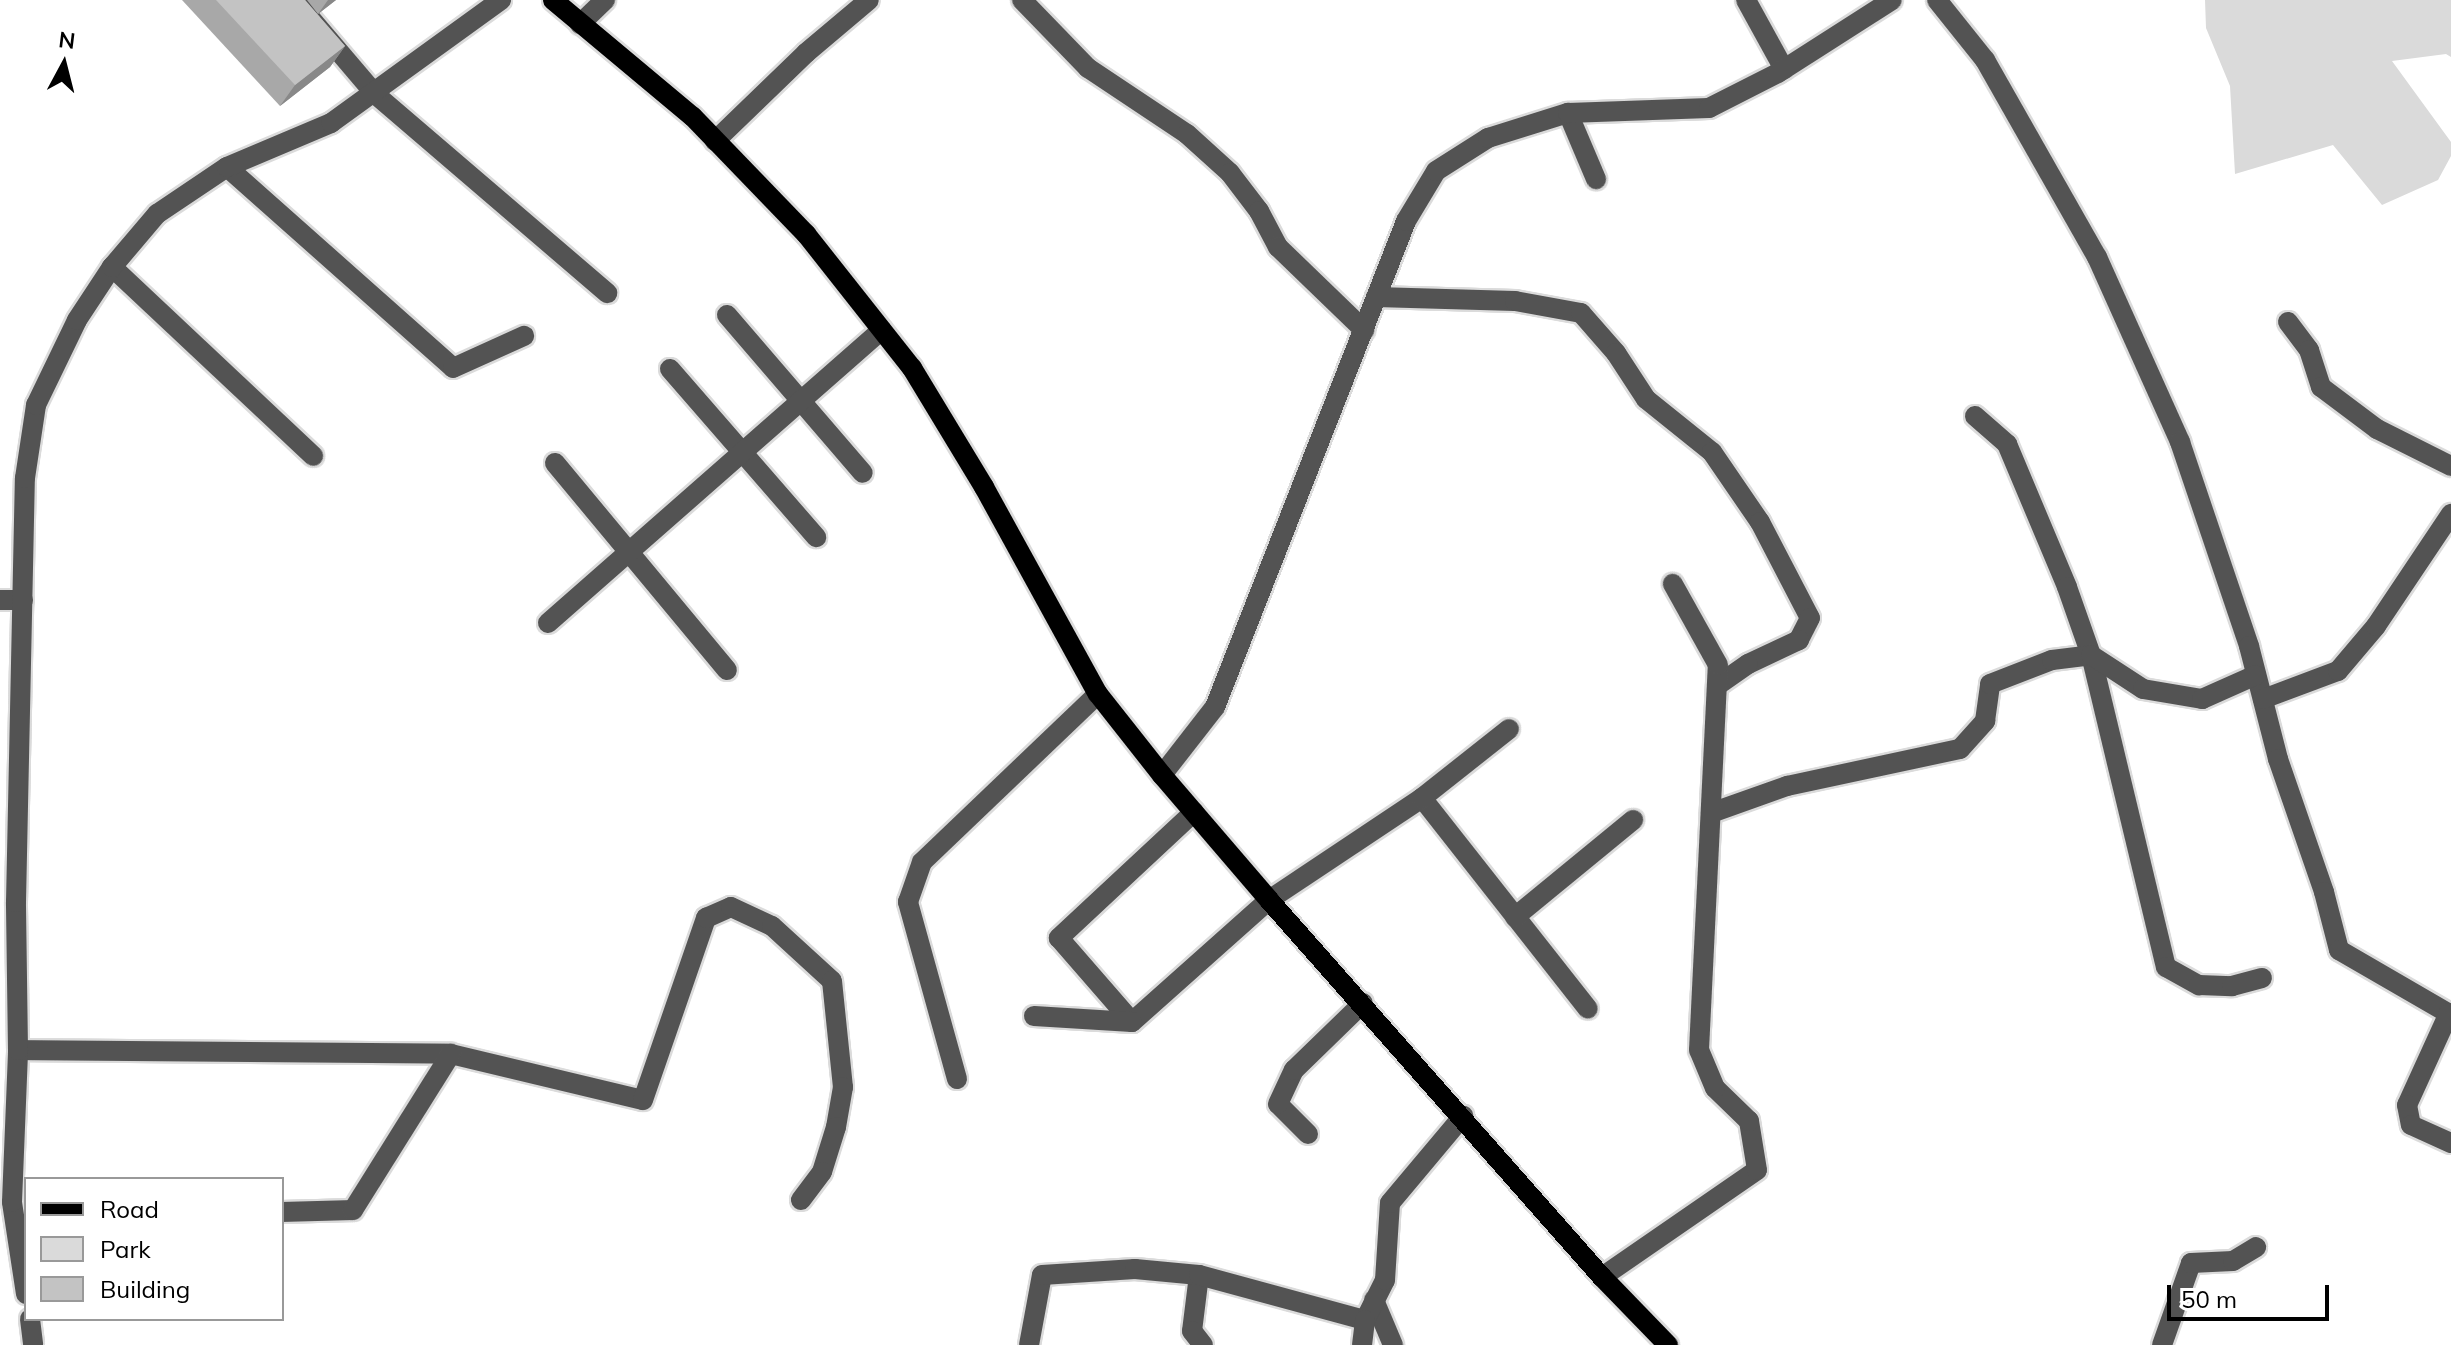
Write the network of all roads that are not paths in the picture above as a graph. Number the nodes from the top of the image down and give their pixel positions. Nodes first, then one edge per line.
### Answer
1 (295, 0) edge
2 (501, 0) edge
3 (553, 0) edge
4 (605, 0) edge
5 (869, 0) edge
6 (1022, 0) edge
7 (1746, 0) edge
8 (1892, 0) edge
9 (1937, 0) edge
10 (580, 24) junction
11 (1784, 69) junction
12 (375, 94) junction
13 (1568, 113) junction
14 (715, 141) junction
15 (227, 167) junction
16 (1596, 179) dead end
17 (112, 267) junction
18 (607, 293) dead end
19 (1376, 297) junction
20 (727, 315) dead end
21 (2288, 322) dead end
22 (881, 330) junction
23 (1364, 330) junction
24 (524, 336) dead end
25 (670, 369) dead end
26 (800, 401) junction
27 (1975, 416) dead end
28 (742, 452) junction
29 (313, 456) dead end
30 (555, 463) dead end
31 (2451, 466) edge
32 (863, 473) dead end
33 (2451, 514) edge
34 (816, 537) dead end
35 (628, 552) junction
36 (1673, 584) dead end
37 (0, 600) edge
38 (23, 600) junction
39 (548, 623) dead end
40 (2091, 655) junction
41 (727, 670) dead end
42 (2256, 675) junction
43 (1717, 686) junction
44 (1098, 694) junction
45 (2263, 699) junction
46 (1509, 729) dead end
47 (9, 751) edge
48 (1162, 775) junction
49 (1422, 798) junction
50 (1194, 812) junction
51 (1711, 813) junction
52 (1633, 820) dead end
53 (1269, 900) junction
54 (8, 902) edge
55 (1515, 917) junction
56 (2262, 978) dead end
57 (1363, 1003) junction
58 (1588, 1009) dead end
59 (2450, 1014) edge
60 (1034, 1016) dead end
61 (1132, 1022) junction
62 (18, 1050) junction
63 (451, 1054) junction
64 (957, 1079) dead end
65 (1463, 1116) junction
66 (1308, 1134) dead end
67 (2451, 1143) edge
68 (801, 1200) dead end
69 (19, 1203) edge
70 (284, 1212) edge
71 (2256, 1247) dead end
72 (24, 1268) edge
73 (1199, 1275) junction
74 (1602, 1277) junction
75 (1374, 1300) junction
76 (1365, 1320) junction
77 (30, 1321) edge
78 (33, 1345) edge
79 (1029, 1345) edge
80 (1203, 1345) edge
81 (1362, 1345) edge
82 (1393, 1345) edge
83 (1653, 1345) edge
84 (1668, 1345) edge
85 (2162, 1345) edge

1 - 12 street
2 - 12 street
3 - 10 main road
4 - 10 street
5 - 14 street
6 - 23 street
7 - 11 street
8 - 11 street
9 - 42 street
10 - 14 main road
11 - 13 street
12 - 15 street
12 - 18 street
13 - 16 street
13 - 19 street
14 - 22 main road
15 - 17 street
15 - 24 street
17 - 29 street
17 - 38 street
19 - 23 street
19 - 43 street
20 - 26 street
21 - 31 street
22 - 26 street
22 - 44 main road
23 - 48 street
25 - 28 street
26 - 28 street
26 - 32 street
27 - 40 street
28 - 34 street
28 - 35 street
30 - 35 street
33 - 45 street
35 - 39 street
35 - 41 street
36 - 43 street
37 - 38 street
38 - 47 street
40 - 42 street
40 - 51 street
40 - 56 street
42 - 45 street
43 - 51 street
44 - 48 main road
44 - 64 street
45 - 59 street
46 - 49 street
47 - 54 street
48 - 50 main road
49 - 53 street
49 - 55 street
50 - 53 main road
50 - 61 street
51 - 74 street
52 - 55 street
53 - 57 main road
53 - 61 street
54 - 62 street
55 - 58 street
57 - 65 main road
57 - 66 street
59 - 67 street
60 - 61 street
62 - 63 street
62 - 69 street
63 - 68 street
63 - 70 street
65 - 74 main road
65 - 75 street
69 - 72 street
71 - 85 street
73 - 76 street
73 - 79 street
73 - 80 street
74 - 83 main road
74 - 84 main road
75 - 76 street
75 - 82 street
76 - 81 street
77 - 78 street

